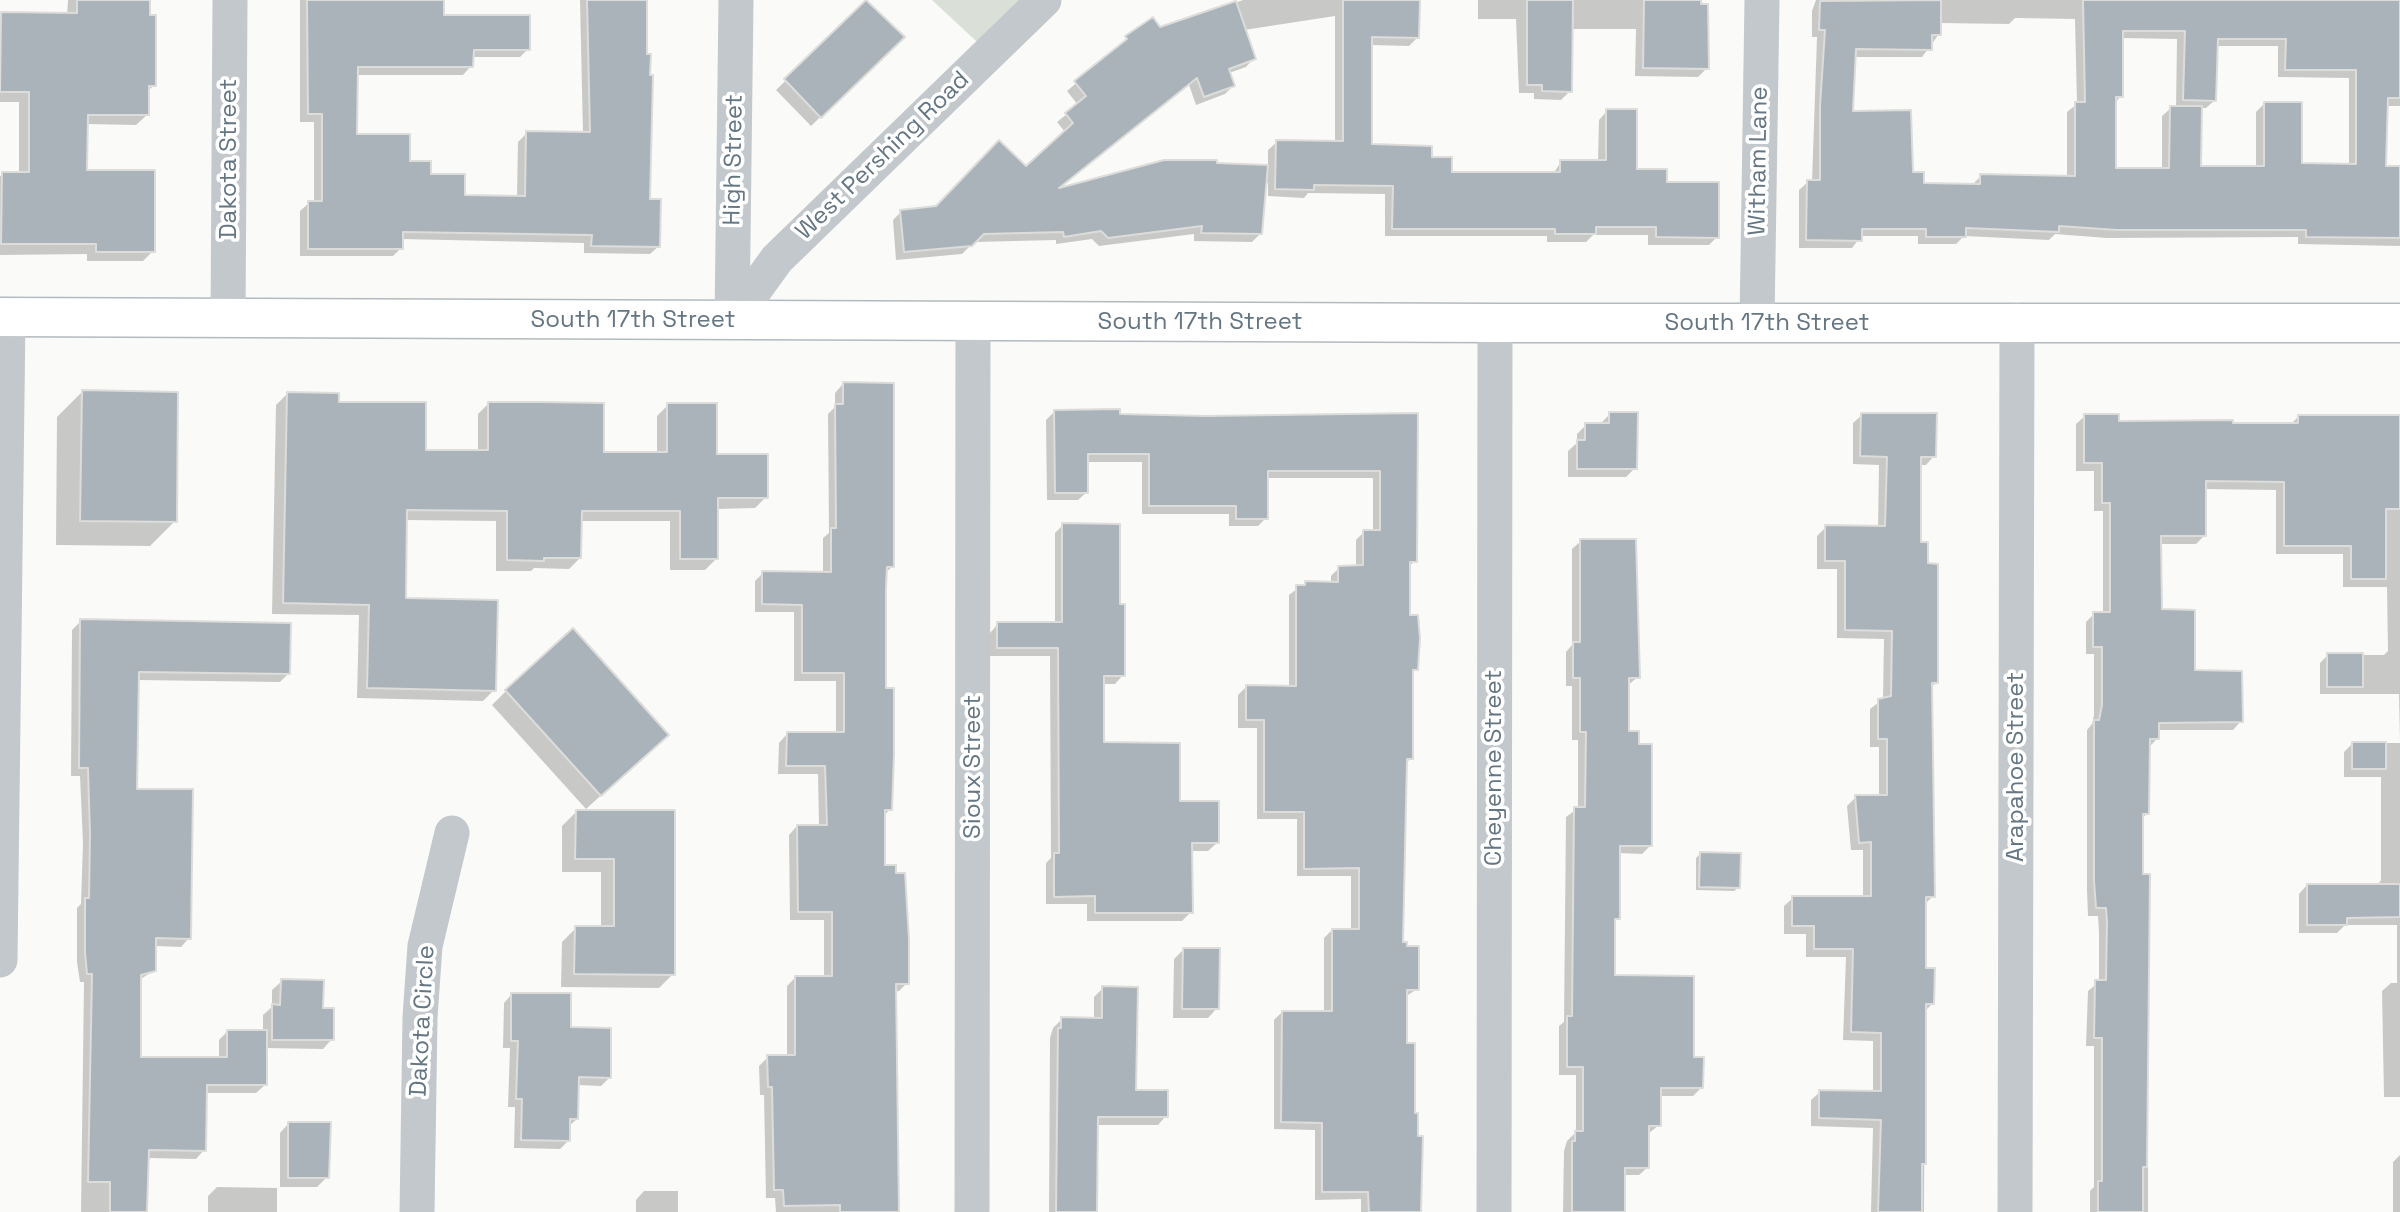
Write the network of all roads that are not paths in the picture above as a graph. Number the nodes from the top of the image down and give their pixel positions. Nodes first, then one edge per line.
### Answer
1 (230, 0) edge
2 (736, 0) edge
3 (1044, 0) edge
4 (1762, 0) edge
5 (4, 316) edge
6 (228, 318) junction
7 (732, 321) junction
8 (973, 321) junction
9 (2017, 321) junction
10 (1495, 323) junction
11 (1757, 323) junction
12 (2400, 323) edge
13 (452, 833) dead end
14 (0, 960) edge
15 (417, 1212) edge
16 (972, 1212) edge
17 (1494, 1212) edge
18 (2015, 1212) edge

1 - 6 street, Dakota Street
2 - 7 street, High Street
3 - 7 street, West Pershing Road
4 - 11 street, Witham Lane
5 - 6 street, South 17th Street
5 - 14 street
6 - 7 street, South 17th Street
7 - 8 street, South 17th Street
8 - 10 street, South 17th Street
8 - 16 street, Sioux Street
9 - 11 street, South 17th Street
9 - 12 street, South 17th Street
9 - 18 street, Arapahoe Street
10 - 11 street, South 17th Street
10 - 17 street, Cheyenne Street
13 - 15 street, Dakota Circle

